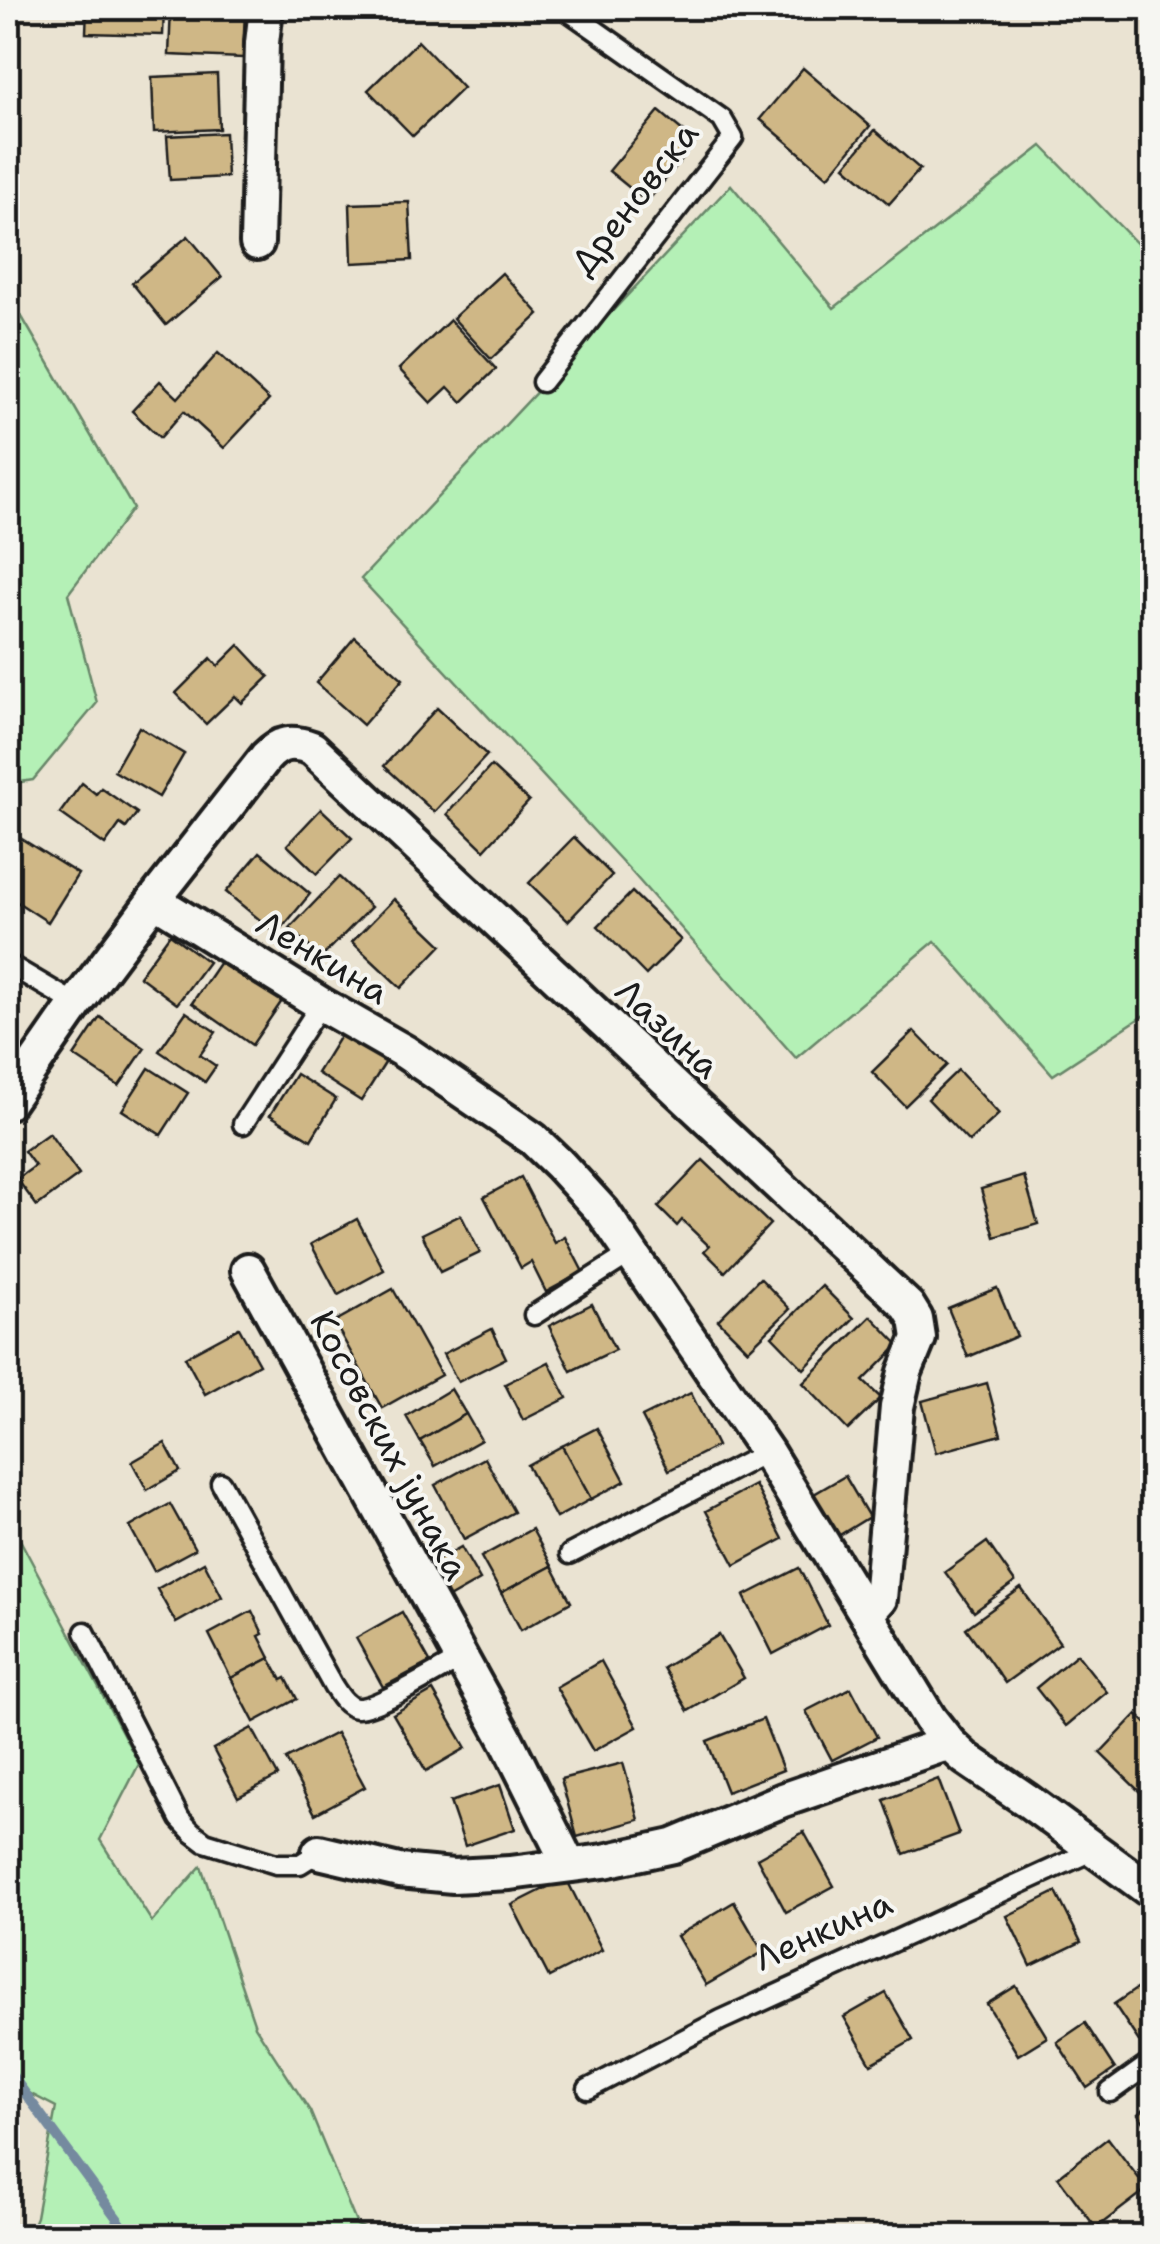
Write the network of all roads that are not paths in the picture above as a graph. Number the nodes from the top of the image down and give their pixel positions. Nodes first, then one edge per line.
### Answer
1 (266, 8) edge
2 (564, 8) edge
3 (257, 243) dead end
4 (542, 382) dead end
5 (154, 900) junction
6 (8, 964) edge
7 (76, 1004) junction
8 (321, 1004) junction
9 (8, 1102) edge
10 (243, 1124) dead end
11 (631, 1252) junction
12 (248, 1270) dead end
13 (534, 1315) dead end
14 (767, 1452) junction
15 (221, 1482) dead end
16 (570, 1554) dead end
17 (867, 1614) junction
18 (85, 1632) dead end
19 (460, 1659) junction
20 (948, 1744) junction
21 (1094, 1850) junction
22 (319, 1852) joint
23 (569, 1865) junction
24 (1152, 1892) edge
25 (1152, 2062) edge
26 (588, 2089) dead end
27 (1110, 2092) dead end

1 - 3 street
2 - 4 lane, Дреновска
5 - 7 street
5 - 8 street, Ленкина
5 - 17 street, Лазина
6 - 7 lane
7 - 9 street
8 - 10 lane
8 - 11 street, Ленкина
11 - 13 lane
11 - 14 street, Ленкина
12 - 19 street, Косовских јунака
14 - 16 lane
14 - 17 street, Ленкина
15 - 19 lane
17 - 20 street, Ленкина
18 - 22 lane
19 - 23 street, Косовских јунака
20 - 21 street, Ленкина
20 - 23 street
21 - 24 street, Ленкина
21 - 26 lane, Ленкина
22 - 23 street
25 - 27 lane

